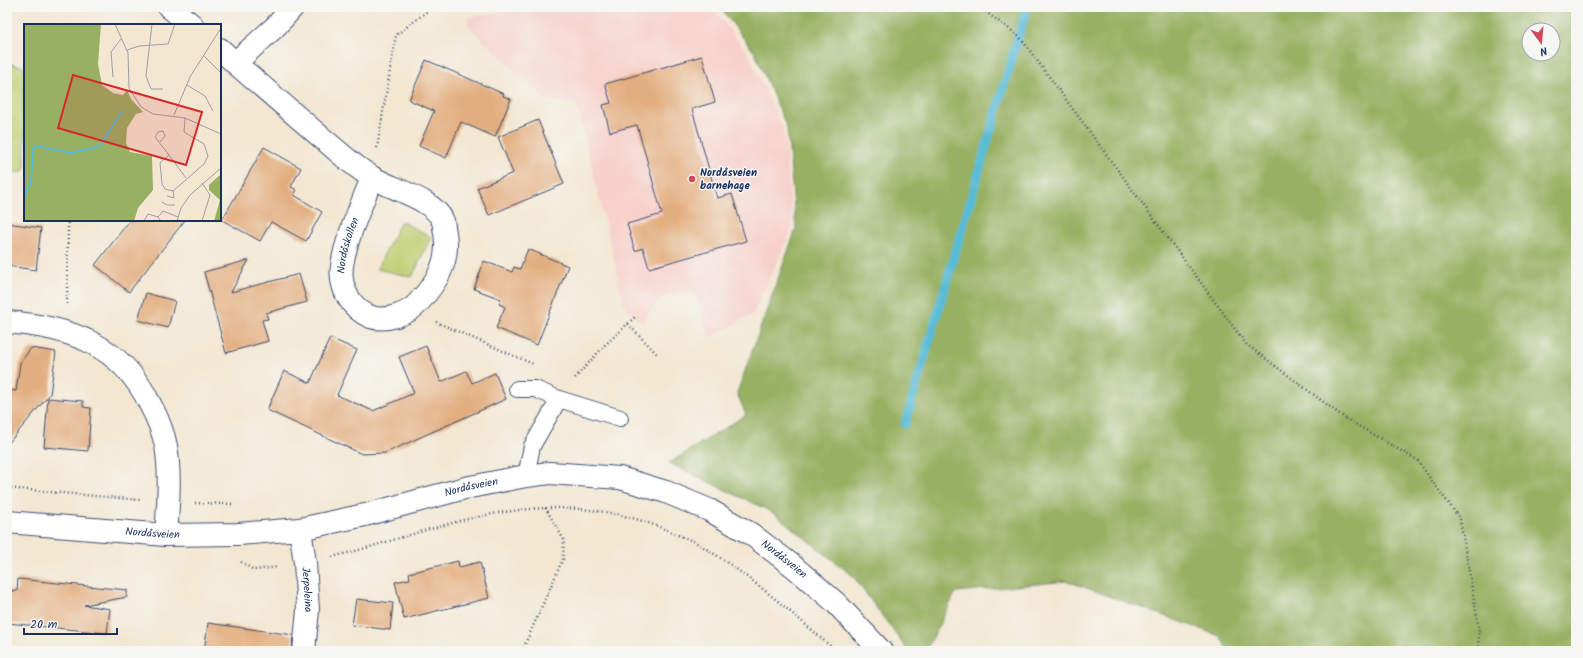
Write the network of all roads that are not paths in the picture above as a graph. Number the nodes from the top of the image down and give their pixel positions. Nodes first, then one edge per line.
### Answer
1 (169, 7) edge
2 (293, 7) edge
3 (191, 24) edge
4 (228, 56) edge
5 (372, 177) junction
6 (7, 322) edge
7 (517, 389) dead end
8 (559, 399) junction
9 (620, 418) dead end
10 (526, 476) junction
11 (7, 522) edge
12 (300, 529) junction
13 (166, 535) junction
14 (304, 651) edge
15 (881, 651) edge

1 - 3 street
2 - 4 street, Nordåskollen
4 - 5 street, Nordåskollen
5 - 5 street, Nordåskollen
6 - 13 street
7 - 8 lane
8 - 9 lane
8 - 10 lane
10 - 12 street, Nordåsveien
10 - 15 street, Nordåsveien
11 - 13 street, Nordåsveien
12 - 13 street, Nordåsveien
12 - 14 street, Jerpeleina

